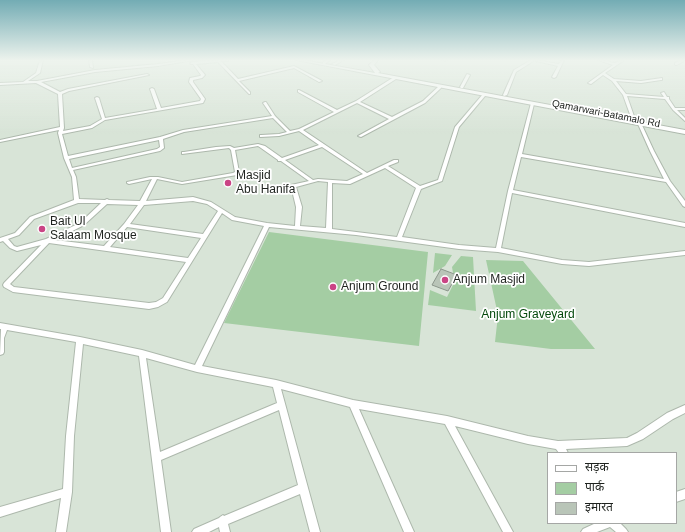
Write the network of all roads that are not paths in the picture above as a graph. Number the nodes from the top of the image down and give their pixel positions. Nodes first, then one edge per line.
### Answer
1 (43, 85) edge
2 (95, 85) edge
3 (193, 85) edge
4 (241, 85) edge
5 (384, 85) edge
6 (429, 85) edge
7 (445, 85) edge
8 (463, 85) edge
9 (509, 85) edge
10 (617, 85) edge
11 (440, 87) junction
12 (462, 88) junction
13 (152, 89) dead end
14 (299, 91) dead end
15 (60, 93) junction
16 (249, 93) dead end
17 (663, 93) dead end
18 (625, 94) junction
19 (484, 95) junction
20 (505, 95) junction
21 (97, 98) dead end
22 (668, 98) junction
23 (357, 102) junction
24 (265, 103) dead end
25 (532, 104) junction
26 (159, 109) junction
27 (674, 109) junction
28 (685, 109) edge
29 (337, 112) junction
30 (274, 117) junction
31 (104, 119) junction
32 (392, 119) junction
33 (633, 119) junction
34 (685, 120) edge
35 (640, 124) junction
36 (61, 130) junction
37 (300, 130) junction
38 (685, 131) edge
39 (289, 132) junction
40 (261, 136) dead end
41 (360, 136) dead end
42 (161, 138) junction
43 (0, 141) edge
44 (323, 145) junction
45 (233, 149) junction
46 (184, 153) dead end
47 (519, 155) junction
48 (66, 158) junction
49 (280, 160) junction
50 (396, 161) dead end
51 (385, 166) junction
52 (72, 169) junction
53 (366, 174) junction
54 (155, 178) junction
55 (312, 181) junction
56 (668, 181) junction
57 (330, 182) junction
58 (129, 183) dead end
59 (419, 188) junction
60 (510, 191) junction
61 (77, 201) junction
62 (107, 201) junction
63 (142, 203) junction
64 (685, 206) edge
65 (221, 210) junction
66 (126, 225) junction
67 (267, 225) junction
68 (685, 225) edge
69 (297, 228) junction
70 (329, 230) junction
71 (204, 236) junction
72 (400, 238) junction
73 (2, 239) edge
74 (48, 241) junction
75 (106, 248) junction
76 (498, 250) junction
77 (685, 253) edge
78 (190, 260) junction
79 (2, 326) edge
80 (1, 338) edge
81 (80, 340) junction
82 (0, 352) edge
83 (142, 353) junction
84 (197, 369) junction
85 (276, 384) junction
86 (353, 404) junction
87 (282, 405) junction
88 (685, 409) edge
89 (446, 420) junction
90 (558, 445) junction
91 (563, 452) edge
92 (157, 457) junction
93 (303, 488) junction
94 (67, 492) junction
95 (0, 512) edge
96 (223, 520) junction
97 (605, 524) edge
98 (614, 524) edge
99 (61, 532) edge
100 (166, 532) edge
101 (197, 532) edge
102 (225, 532) edge
103 (315, 532) edge
104 (409, 532) edge
105 (508, 532) edge
106 (586, 532) edge
107 (623, 532) edge

1 - 15 street
2 - 15 street
3 - 26 street
4 - 16 street
5 - 23 street
6 - 11 main road, Qamarwari-Batamalo Rd
7 - 12 main road, Qamarwari-Batamalo Rd
8 - 12 street
9 - 20 street
10 - 18 street
11 - 19 main road, Qamarwari-Batamalo Rd
11 - 32 street
12 - 20 main road, Qamarwari-Batamalo Rd
13 - 26 street
14 - 29 street
15 - 36 street
17 - 22 street
18 - 22 street
18 - 33 street
19 - 25 main road, Qamarwari-Batamalo Rd
19 - 59 street
20 - 33 main road, Qamarwari-Batamalo Rd
21 - 31 street
22 - 27 street
23 - 29 street
23 - 32 street
24 - 30 street
25 - 35 main road, Qamarwari-Batamalo Rd
25 - 47 street
26 - 31 street
27 - 28 street
27 - 34 street
29 - 37 street
30 - 39 street
30 - 42 street
31 - 36 street
32 - 41 street
33 - 38 main road, Qamarwari-Batamalo Rd
35 - 38 main road, Qamarwari-Batamalo Rd
35 - 56 street
36 - 43 street
36 - 48 street
37 - 39 street
37 - 44 street
39 - 40 street
42 - 48 street
42 - 52 street
44 - 49 street
44 - 53 street
45 - 46 street
45 - 49 street
45 - 54 street
47 - 56 street
47 - 60 street
48 - 52 street
49 - 55 street
50 - 51 street
51 - 53 street
51 - 59 street
52 - 61 street
53 - 57 street
54 - 58 street
54 - 63 street
55 - 57 street
55 - 69 street
56 - 64 street
57 - 70 street
59 - 72 street
60 - 68 street
60 - 76 street
61 - 62 street
61 - 73 street
62 - 63 street
62 - 74 street
63 - 65 street
63 - 66 street
65 - 67 street
65 - 71 street
66 - 71 street
66 - 75 street
67 - 69 street
67 - 84 street
69 - 70 street
70 - 72 street
71 - 78 street
72 - 76 street
73 - 74 street
74 - 75 street
74 - 78 street
75 - 78 street
76 - 77 street
79 - 80 street
79 - 81 street
80 - 82 street
81 - 83 street
81 - 94 street
83 - 84 street
83 - 92 street
84 - 85 street
85 - 86 street
85 - 87 street
86 - 89 street
86 - 104 street
87 - 92 street
87 - 93 street
88 - 90 street
89 - 90 street
89 - 105 street
90 - 91 street
92 - 100 street
93 - 96 street
93 - 103 street
94 - 95 street
94 - 99 street
96 - 101 street
96 - 102 street
97 - 106 street
98 - 107 street

